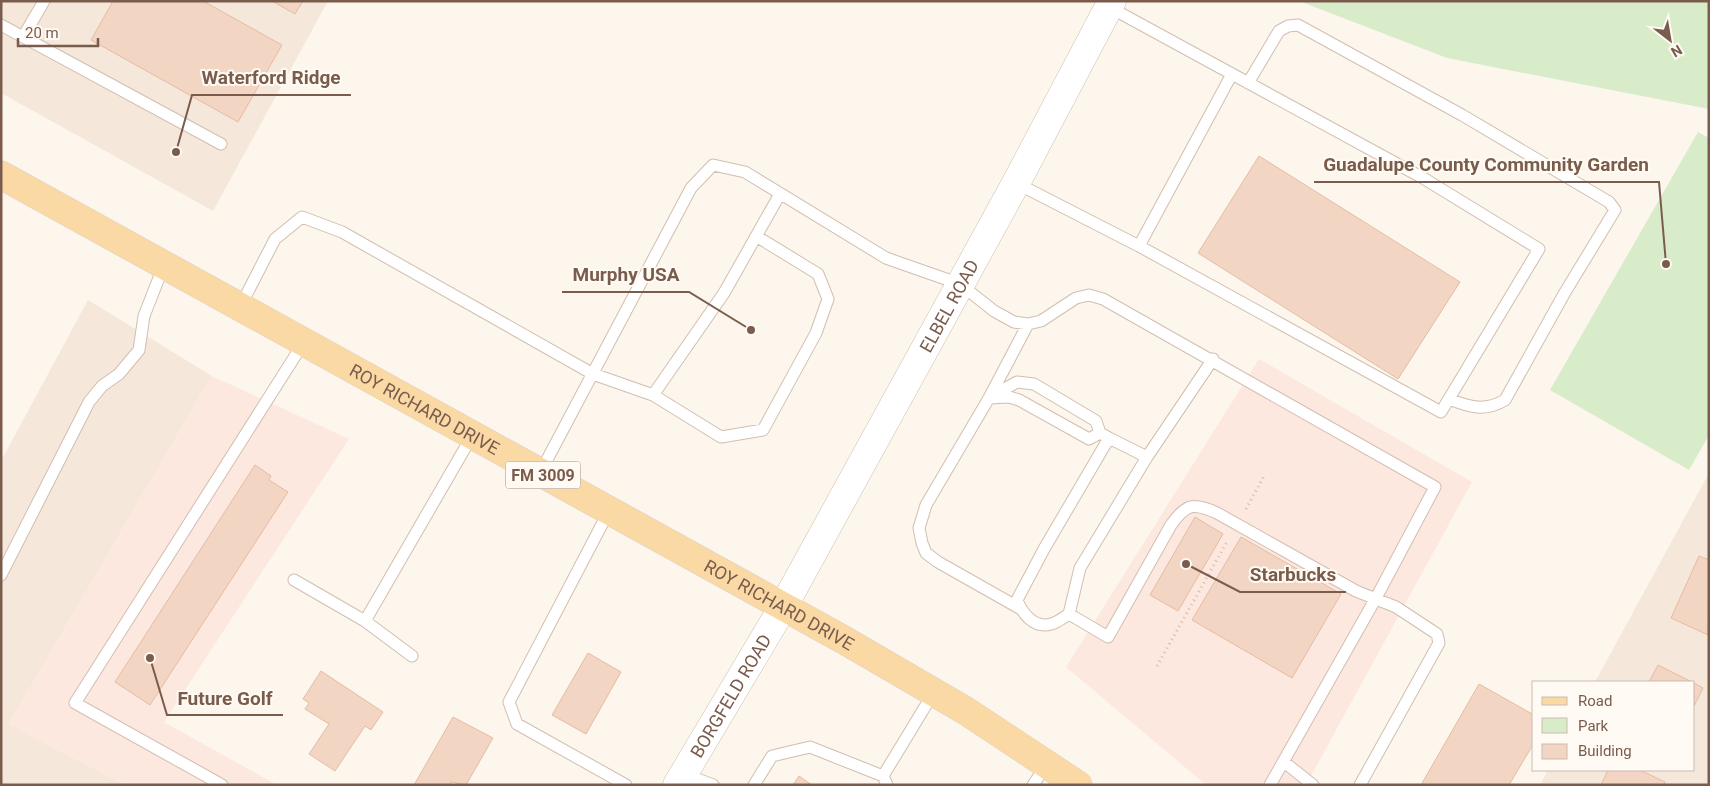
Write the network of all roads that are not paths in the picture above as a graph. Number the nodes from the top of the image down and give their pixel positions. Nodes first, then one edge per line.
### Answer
1 (44, 1) edge
2 (1107, 3) edge
3 (1, 25) edge
4 (23, 37) junction
5 (1232, 74) junction
6 (1248, 83) junction
7 (221, 144) dead end
8 (1, 175) edge
9 (1016, 183) junction
10 (780, 194) junction
11 (756, 236) junction
12 (1139, 246) junction
13 (164, 265) junction
14 (960, 284) junction
15 (240, 307) junction
16 (1028, 324) junction
17 (304, 342) junction
18 (1212, 359) junction
19 (593, 374) junction
20 (654, 395) junction
21 (989, 398) junction
22 (1449, 399) junction
23 (472, 436) junction
24 (1104, 436) junction
25 (1147, 457) junction
26 (540, 473) junction
27 (609, 512) junction
28 (1, 575) edge
29 (294, 580) dead end
30 (1376, 598) junction
31 (782, 607) junction
32 (1021, 609) junction
33 (1069, 614) junction
34 (366, 622) junction
35 (412, 656) dead end
36 (934, 692) junction
37 (1284, 762) junction
38 (1040, 774) edge
39 (680, 779) edge
40 (885, 780) edge
41 (222, 785) edge
42 (626, 785) edge
43 (713, 785) edge
44 (754, 785) edge
45 (1078, 785) edge
46 (1270, 785) edge
47 (1313, 785) edge
48 (1360, 785) edge

1 - 4 lane
2 - 5 lane
2 - 9 street, ELBEL ROAD
3 - 4 lane
4 - 7 lane
5 - 6 lane
5 - 12 lane
6 - 22 lane
6 - 22 lane
8 - 13 main road, ROY RICHARD DRIVE / FM 3009
9 - 12 lane
9 - 14 street, ELBEL ROAD
10 - 11 lane
10 - 14 lane
10 - 19 lane
11 - 20 lane
11 - 20 lane
12 - 22 lane
13 - 15 main road, ROY RICHARD DRIVE / FM 3009
13 - 28 lane
14 - 16 lane
14 - 31 street, ELBEL ROAD
15 - 17 main road, ROY RICHARD DRIVE / FM 3009
15 - 19 lane
16 - 18 lane
16 - 21 lane
17 - 23 main road, ROY RICHARD DRIVE / FM 3009
17 - 41 lane
18 - 25 lane
18 - 30 lane
19 - 20 lane
19 - 26 lane
21 - 24 lane
21 - 24 lane
21 - 32 lane
23 - 26 main road, ROY RICHARD DRIVE / FM 3009
23 - 34 lane
24 - 25 lane
24 - 32 lane
25 - 33 lane
26 - 27 main road, ROY RICHARD DRIVE / FM 3009
27 - 31 main road, ROY RICHARD DRIVE / FM 3009
27 - 42 lane
29 - 34 lane
30 - 33 lane
30 - 37 lane
30 - 48 lane
31 - 36 main road, ROY RICHARD DRIVE / FM 3009
31 - 39 street, BORGFELD ROAD
32 - 33 lane
34 - 35 lane
36 - 38 main road, ROY RICHARD DRIVE / FM 3009
36 - 40 lane
37 - 46 lane
37 - 47 lane
38 - 45 main road, ROY RICHARD DRIVE / FM 3009
39 - 43 lane
40 - 44 lane

